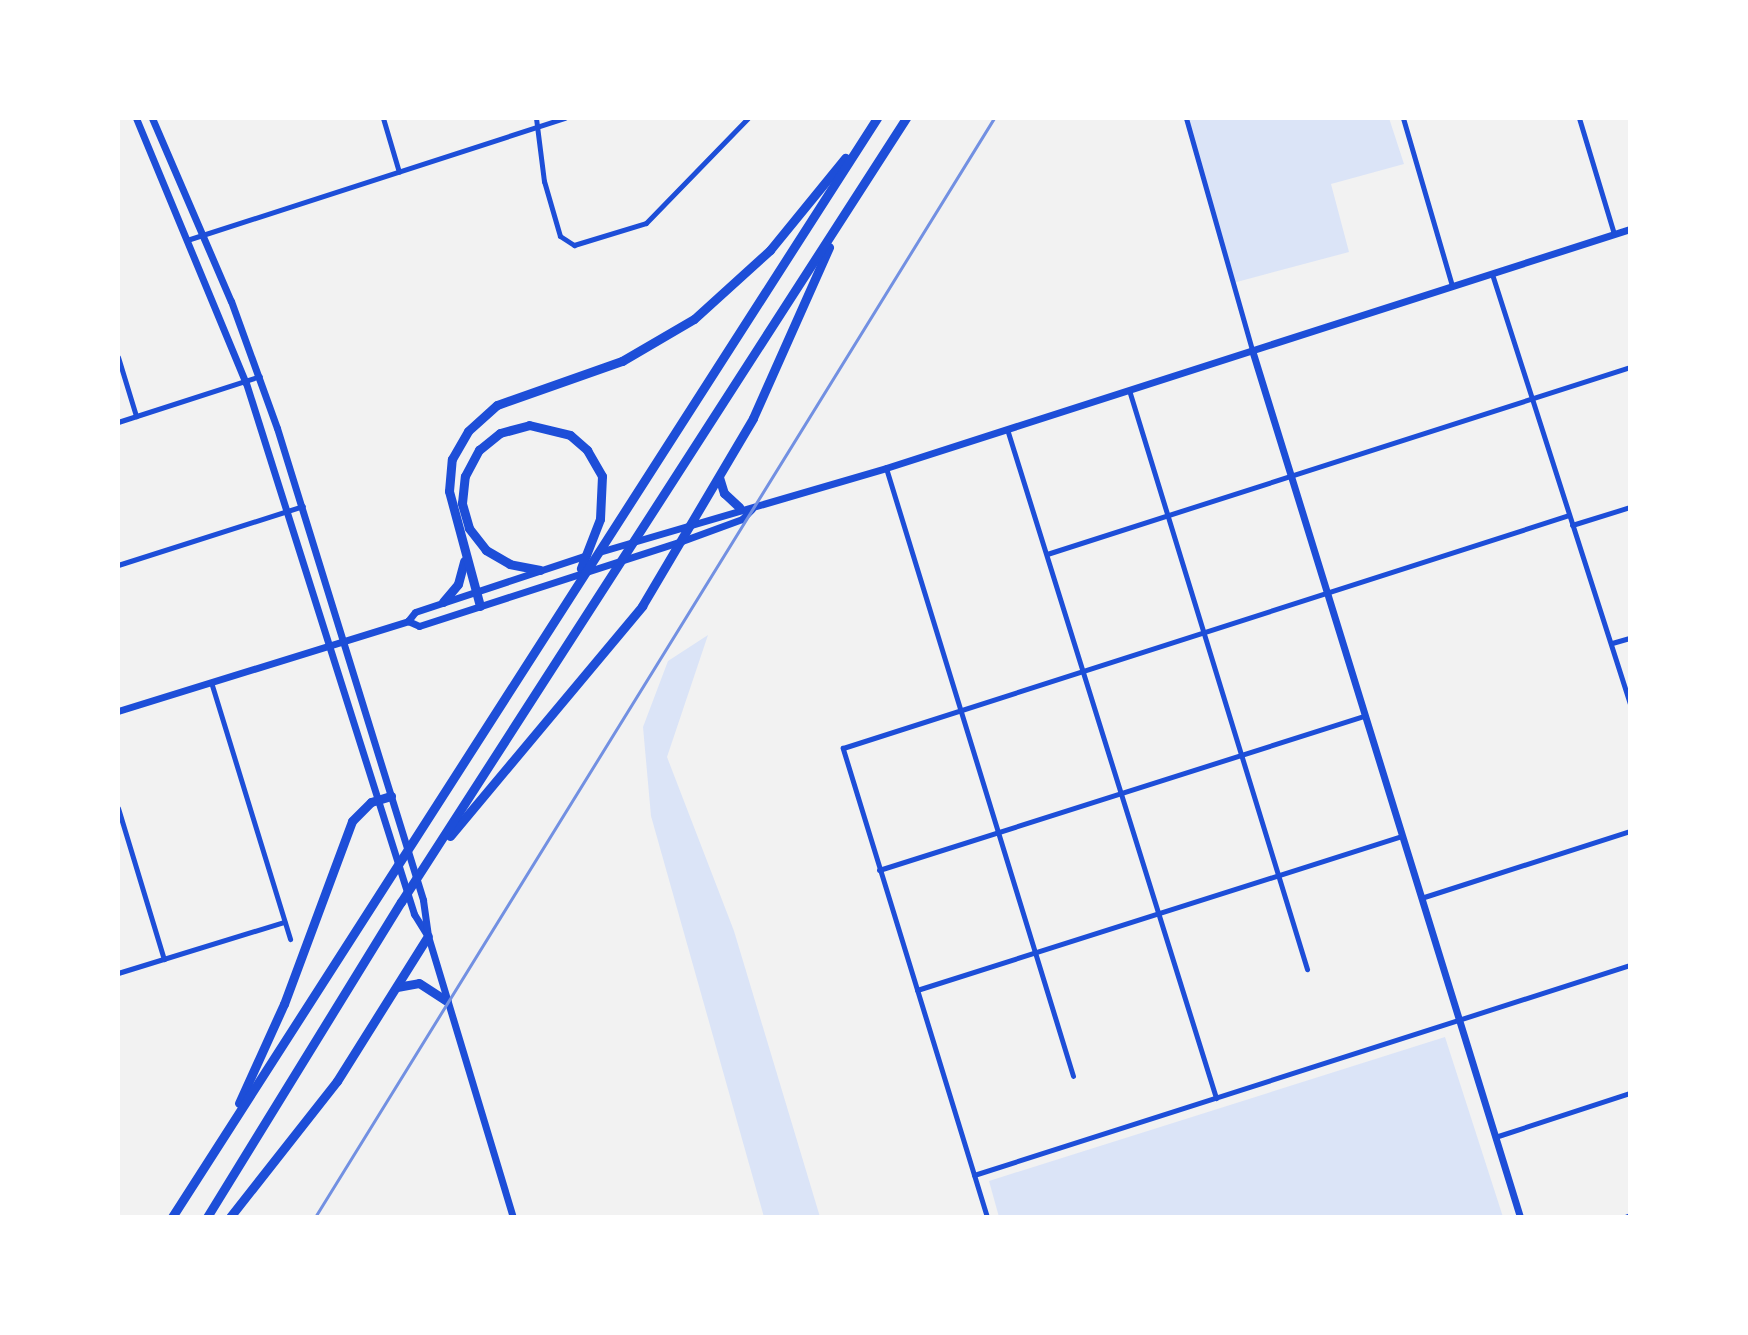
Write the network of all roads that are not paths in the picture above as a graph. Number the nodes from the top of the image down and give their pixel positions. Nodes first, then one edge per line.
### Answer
1 (136, 118) edge
2 (152, 118) edge
3 (383, 118) edge
4 (536, 118) edge
5 (565, 118) edge
6 (748, 118) edge
7 (877, 118) edge
8 (906, 118) edge
9 (1186, 118) edge
10 (1403, 118) edge
11 (1579, 118) edge
12 (536, 127) junction
13 (399, 172) junction
14 (850, 205) junction
15 (1630, 229) edge
16 (1614, 234) junction
17 (202, 236) junction
18 (187, 240) junction
19 (1492, 274) junction
20 (1452, 286) junction
21 (1252, 350) junction
22 (118, 357) edge
23 (1630, 367) edge
24 (260, 376) junction
25 (246, 383) junction
26 (1129, 390) junction
27 (1532, 399) junction
28 (136, 416) junction
29 (118, 422) edge
30 (1007, 429) junction
31 (886, 468) junction
32 (1290, 475) junction
33 (719, 477) junction
34 (303, 506) junction
35 (739, 507) junction
36 (1630, 507) edge
37 (752, 509) junction
38 (289, 513) junction
39 (1569, 515) junction
40 (1167, 517) junction
41 (691, 522) junction
42 (1572, 525) junction
43 (682, 541) junction
44 (1047, 554) junction
45 (465, 557) junction
46 (118, 565) edge
47 (540, 570) junction
48 (572, 590) junction
49 (476, 591) junction
50 (1327, 594) junction
51 (443, 602) junction
52 (480, 606) junction
53 (408, 621) junction
54 (1205, 635) junction
55 (1630, 638) edge
56 (345, 642) junction
57 (1612, 643) junction
58 (329, 646) junction
59 (1084, 673) junction
60 (211, 682) junction
61 (1630, 704) edge
62 (961, 710) junction
63 (118, 711) edge
64 (1364, 716) junction
65 (1242, 754) junction
66 (1120, 793) junction
67 (391, 796) junction
68 (379, 799) junction
69 (118, 808) edge
70 (1630, 831) edge
71 (999, 832) junction
72 (1402, 836) junction
73 (879, 870) junction
74 (421, 871) junction
75 (1277, 875) junction
76 (1421, 898) junction
77 (1157, 913) junction
78 (284, 922) junction
79 (428, 936) junction
80 (290, 939) dead end
81 (1035, 952) junction
82 (164, 959) junction
83 (1630, 965) edge
84 (1307, 969) dead end
85 (118, 973) edge
86 (394, 989) junction
87 (917, 990) junction
88 (447, 1001) junction
89 (1459, 1020) junction
90 (1073, 1076) dead end
91 (1630, 1093) edge
92 (1216, 1098) junction
93 (223, 1135) junction
94 (1494, 1137) junction
95 (974, 1175) junction
96 (172, 1217) edge
97 (207, 1217) edge
98 (230, 1217) edge
99 (513, 1217) edge
100 (987, 1217) edge
101 (1520, 1217) edge

1 - 18 main road
2 - 17 main road
3 - 13 street
4 - 12 street
5 - 12 street
6 - 12 street
7 - 45 highway
7 - 48 highway
8 - 14 highway
9 - 21 street
10 - 20 street
11 - 16 street
12 - 13 street
13 - 17 street
14 - 33 highway
14 - 74 highway
15 - 16 main road
16 - 19 main road
17 - 18 street
17 - 24 main road
18 - 25 main road
19 - 20 main road
19 - 27 street
20 - 21 main road
21 - 26 main road
21 - 32 main road
22 - 28 street
23 - 27 street
24 - 25 street
24 - 34 main road
25 - 28 street
25 - 38 main road
26 - 30 main road
26 - 40 street
27 - 32 street
27 - 39 street
28 - 29 street
30 - 31 main road
30 - 44 street
31 - 37 main road
31 - 62 street
32 - 40 street
32 - 50 main road
33 - 35 highway
33 - 41 highway
34 - 38 street
34 - 56 main road
35 - 37 main road
35 - 41 main road
36 - 42 street
37 - 43 main road
38 - 46 street
38 - 58 main road
39 - 42 street
39 - 50 street
40 - 44 street
40 - 54 street
41 - 43 highway
41 - 47 main road
42 - 57 street
43 - 52 main road
43 - 74 highway
44 - 59 street
45 - 49 highway
45 - 51 highway
47 - 48 highway
47 - 49 main road
48 - 93 highway
49 - 51 main road
49 - 52 highway
50 - 54 street
50 - 64 main road
51 - 53 main road
52 - 53 main road
53 - 56 main road
54 - 59 street
54 - 65 street
55 - 57 street
56 - 58 main road
56 - 67 main road
57 - 61 street
58 - 60 main road
58 - 68 main road
59 - 62 street
59 - 66 street
60 - 63 main road
60 - 78 street
62 - 71 street
62 - 73 street
64 - 65 street
64 - 72 main road
65 - 66 street
65 - 75 street
66 - 71 street
66 - 77 street
67 - 68 highway
67 - 79 main road
68 - 79 main road
68 - 93 highway
69 - 82 street
70 - 76 street
71 - 73 street
71 - 81 street
72 - 75 street
72 - 76 main road
73 - 87 street
74 - 97 highway
75 - 77 street
75 - 84 street
76 - 89 main road
77 - 81 street
77 - 92 street
78 - 80 street
78 - 82 street
79 - 86 highway
79 - 88 main road
81 - 87 street
81 - 90 street
82 - 85 street
83 - 89 street
86 - 88 highway
86 - 98 highway
87 - 95 street
88 - 99 main road
89 - 92 street
89 - 94 main road
91 - 94 street
92 - 95 street
93 - 96 highway
94 - 101 main road
95 - 100 street

